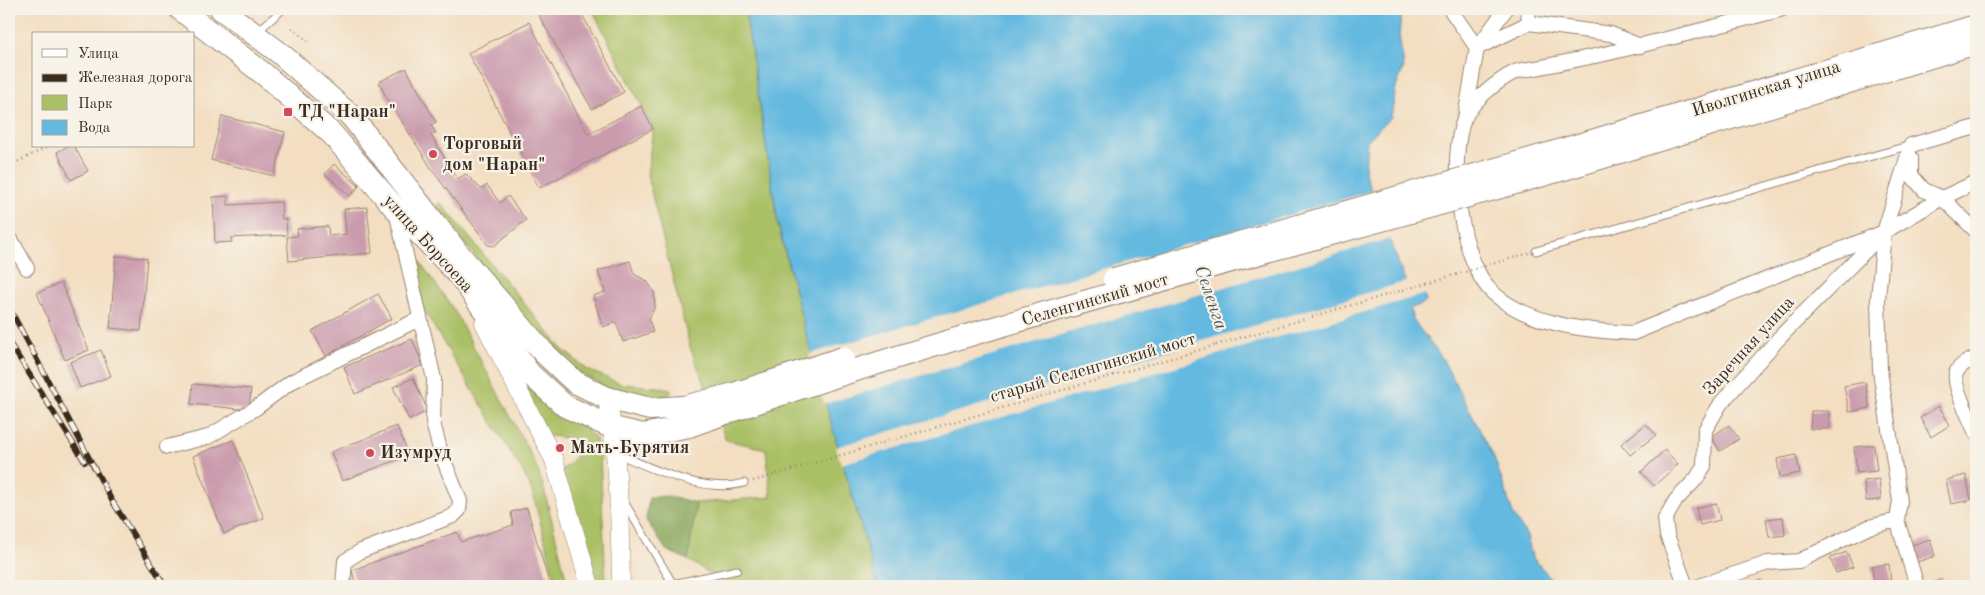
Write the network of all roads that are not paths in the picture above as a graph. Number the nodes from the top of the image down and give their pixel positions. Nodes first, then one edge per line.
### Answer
1 (180, 9) edge
2 (221, 9) edge
3 (283, 9) edge
4 (1450, 9) edge
5 (1506, 9) edge
6 (1783, 9) edge
7 (1529, 16) edge
8 (1976, 26) edge
9 (255, 34) junction
10 (1976, 43) edge
11 (1640, 46) junction
12 (1477, 48) junction
13 (1465, 118) junction
14 (1976, 126) edge
15 (1911, 145) junction
16 (1558, 161) junction
17 (1976, 182) edge
18 (1942, 198) junction
19 (396, 208) junction
20 (1976, 231) edge
21 (1884, 232) junction
22 (9, 236) edge
23 (1536, 251) road end
24 (27, 268) dead end
25 (460, 276) junction
26 (419, 319) junction
27 (1976, 358) edge
28 (607, 398) junction
29 (687, 417) junction
30 (613, 428) junction
31 (1976, 433) edge
32 (643, 435) junction
33 (167, 446) dead end
34 (616, 453) junction
35 (744, 483) road end
36 (619, 493) junction
37 (1898, 520) junction
38 (737, 570) dead end
39 (344, 586) edge
40 (590, 586) edge
41 (621, 586) edge
42 (1686, 586) edge
43 (1699, 586) edge
44 (1916, 586) edge

1 - 19 main road, улица Борсоева
2 - 9 main road, улица Борсоева
3 - 9 lane
4 - 12 street
5 - 12 street
6 - 11 street
7 - 11 street
7 - 12 street
8 - 16 main road, Иволгинская улица
9 - 28 main road, улица Борсоева
10 - 16 main road, Иволгинская улица
11 - 13 street
12 - 13 street
13 - 21 street
14 - 15 street
15 - 18 street
15 - 21 street
15 - 23 lane
16 - 29 main road, Селенгинский мост, bridge
17 - 18 street
18 - 20 street
18 - 21 street
19 - 25 main road, улица Борсоева
19 - 26 street
21 - 37 street
21 - 42 street, Заречная улица
22 - 24 street
25 - 30 main road, улица Борсоева
25 - 40 street
26 - 33 street
26 - 39 street
27 - 31 street
28 - 29 main road, улица Борсоева
28 - 30 street
29 - 32 main road, улица Борсоева
30 - 32 main road, улица Борсоева
30 - 34 street
32 - 34 street
34 - 35 lane
34 - 36 street
36 - 38 lane
36 - 41 street
37 - 43 street
37 - 44 street

